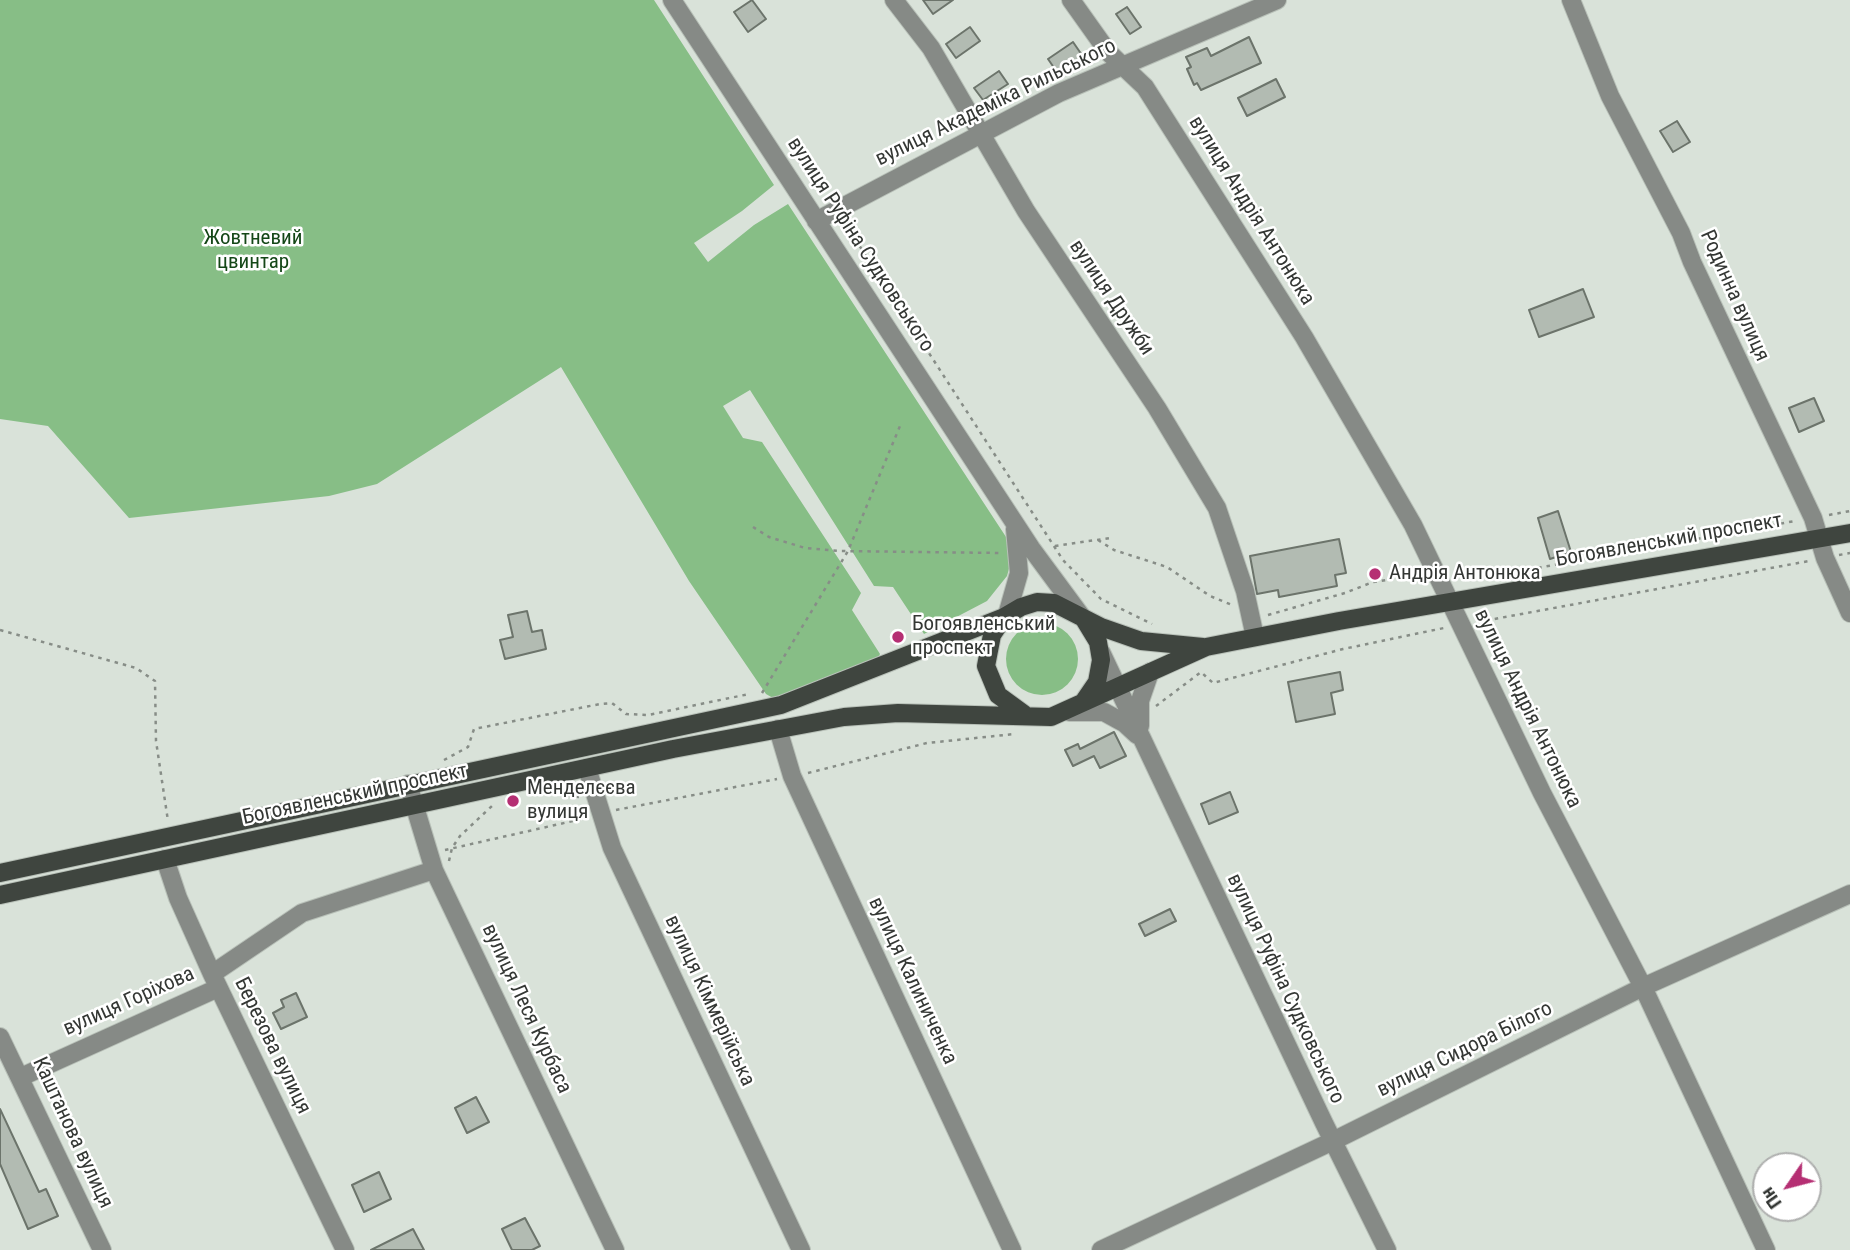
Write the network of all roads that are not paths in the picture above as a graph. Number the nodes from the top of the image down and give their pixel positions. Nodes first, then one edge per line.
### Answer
1 (672, 0) edge
2 (894, 0) edge
3 (1071, 0) edge
4 (1571, 0) edge
5 (1271, 1) edge
6 (1123, 65) junction
7 (979, 133) junction
8 (817, 221) junction
9 (1850, 533) edge
10 (1819, 538) junction
11 (1025, 550) junction
12 (1450, 603) junction
13 (1850, 613) edge
14 (1005, 616) junction
15 (1082, 617) junction
16 (1253, 629) junction
17 (1206, 647) junction
18 (1101, 652) junction
19 (1150, 673) junction
20 (1118, 687) junction
21 (1077, 706) junction
22 (1024, 714) junction
23 (778, 729) junction
24 (1145, 746) junction
25 (587, 768) junction
26 (408, 784) junction
27 (413, 805) junction
28 (165, 859) junction
29 (437, 863) junction
30 (0, 873) edge
31 (1850, 894) edge
32 (0, 895) edge
33 (215, 981) junction
34 (1643, 987) junction
35 (0, 1037) edge
36 (21, 1077) junction
37 (1334, 1141) junction
38 (103, 1250) edge
39 (345, 1250) edge
40 (615, 1250) edge
41 (802, 1250) edge
42 (1012, 1250) edge
43 (1101, 1250) edge
44 (1387, 1250) edge
45 (1766, 1250) edge

1 - 8 street, вулиця Руфіна Судковського
2 - 7 street, вулиця Дружби
3 - 6 street, вулиця Андрія Антонюка
4 - 10 street, Родинна вулиця
5 - 6 street, вулиця Академіка Рильського
6 - 7 street, вулиця Академіка Рильського
6 - 12 street, вулиця Андрія Антонюка
7 - 8 street, вулиця Академіка Рильського
7 - 16 street, вулиця Дружби
8 - 11 street, вулиця Руфіна Судковського
9 - 10 main road, Богоявленський проспект
10 - 12 main road, Богоявленський проспект
10 - 13 street, Родинна вулиця
11 - 14 street, вулиця Руфіна Судковського
11 - 15 street, вулиця Руфіна Судковського
12 - 16 main road, Богоявленський проспект
12 - 34 street, вулиця Андрія Антонюка
14 - 15 main road, Богоявленський проспект
14 - 22 main road
14 - 26 main road, Богоявленський проспект
15 - 17 main road, Богоявленський проспект
15 - 18 main road, вулиця Руфіна Судковського
16 - 17 main road, Богоявленський проспект
17 - 19 main road, Богоявленський проспект
18 - 20 street, вулиця Руфіна Судковського
18 - 21 main road
19 - 20 main road, Богоявленський проспект
19 - 24 street, вулиця Руфіна Судковського
20 - 21 main road, Богоявленський проспект
20 - 24 street, вулиця Руфіна Судковського
21 - 22 main road, Богоявленський проспект
21 - 24 street, вулиця Руфіна Судковського
22 - 23 main road, Богоявленський проспект
23 - 25 main road, Богоявленський проспект
23 - 42 street, вулиця Калиниченка
24 - 37 street, вулиця Руфіна Судковського
25 - 27 main road, Богоявленський проспект
25 - 41 street, вулиця Кіммерійська
26 - 27 street, вулиця Леся Курбаса
26 - 30 main road, Богоявленський проспект
27 - 28 main road, Богоявленський проспект
27 - 29 street, вулиця Леся Курбаса
28 - 32 main road, Богоявленський проспект
28 - 33 street, Березова вулиця
29 - 33 street, вулиця Горіхова
29 - 40 street, вулиця Леся Курбаса
31 - 34 street, вулиця Сидора Білого
33 - 36 street, вулиця Горіхова
33 - 39 street, Березова вулиця
34 - 37 street, вулиця Сидора Білого
34 - 45 street, вулиця Андрія Антонюка
35 - 36 street, Каштанова вулиця
36 - 38 street, Каштанова вулиця
37 - 43 street, вулиця Сидора Білого
37 - 44 street, вулиця Руфіна Судковського

